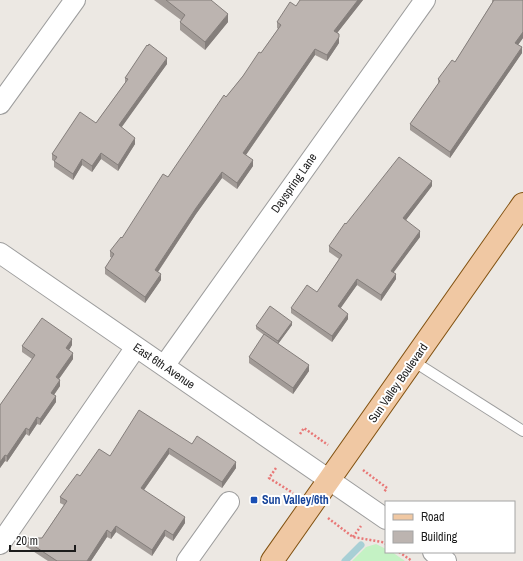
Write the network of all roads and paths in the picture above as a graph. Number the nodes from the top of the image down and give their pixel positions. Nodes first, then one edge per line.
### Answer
1 (75, 0) edge
2 (425, 0) edge
3 (0, 104) edge
4 (523, 204) edge
5 (0, 253) edge
6 (136, 347) junction
7 (413, 360) junction
8 (164, 366) junction
9 (523, 431) edge
10 (329, 479) junction
11 (229, 502) dead end
12 (385, 518) edge
13 (0, 544) edge
14 (400, 553) edge
15 (434, 553) edge
16 (188, 561) edge
17 (272, 561) edge
18 (412, 561) edge
19 (446, 561) edge

1 - 3 street
2 - 8 street, Dayspring Lane
4 - 7 main road, Sun Valley Boulevard
5 - 6 street, East 6th Avenue
6 - 8 street, East 6th Avenue
6 - 13 street
7 - 9 lane
7 - 10 main road, Sun Valley Boulevard
8 - 10 street, East 6th Avenue
10 - 12 street, East 6th Avenue
10 - 17 main road, Sun Valley Boulevard
11 - 16 street
14 - 18 path
15 - 19 street

